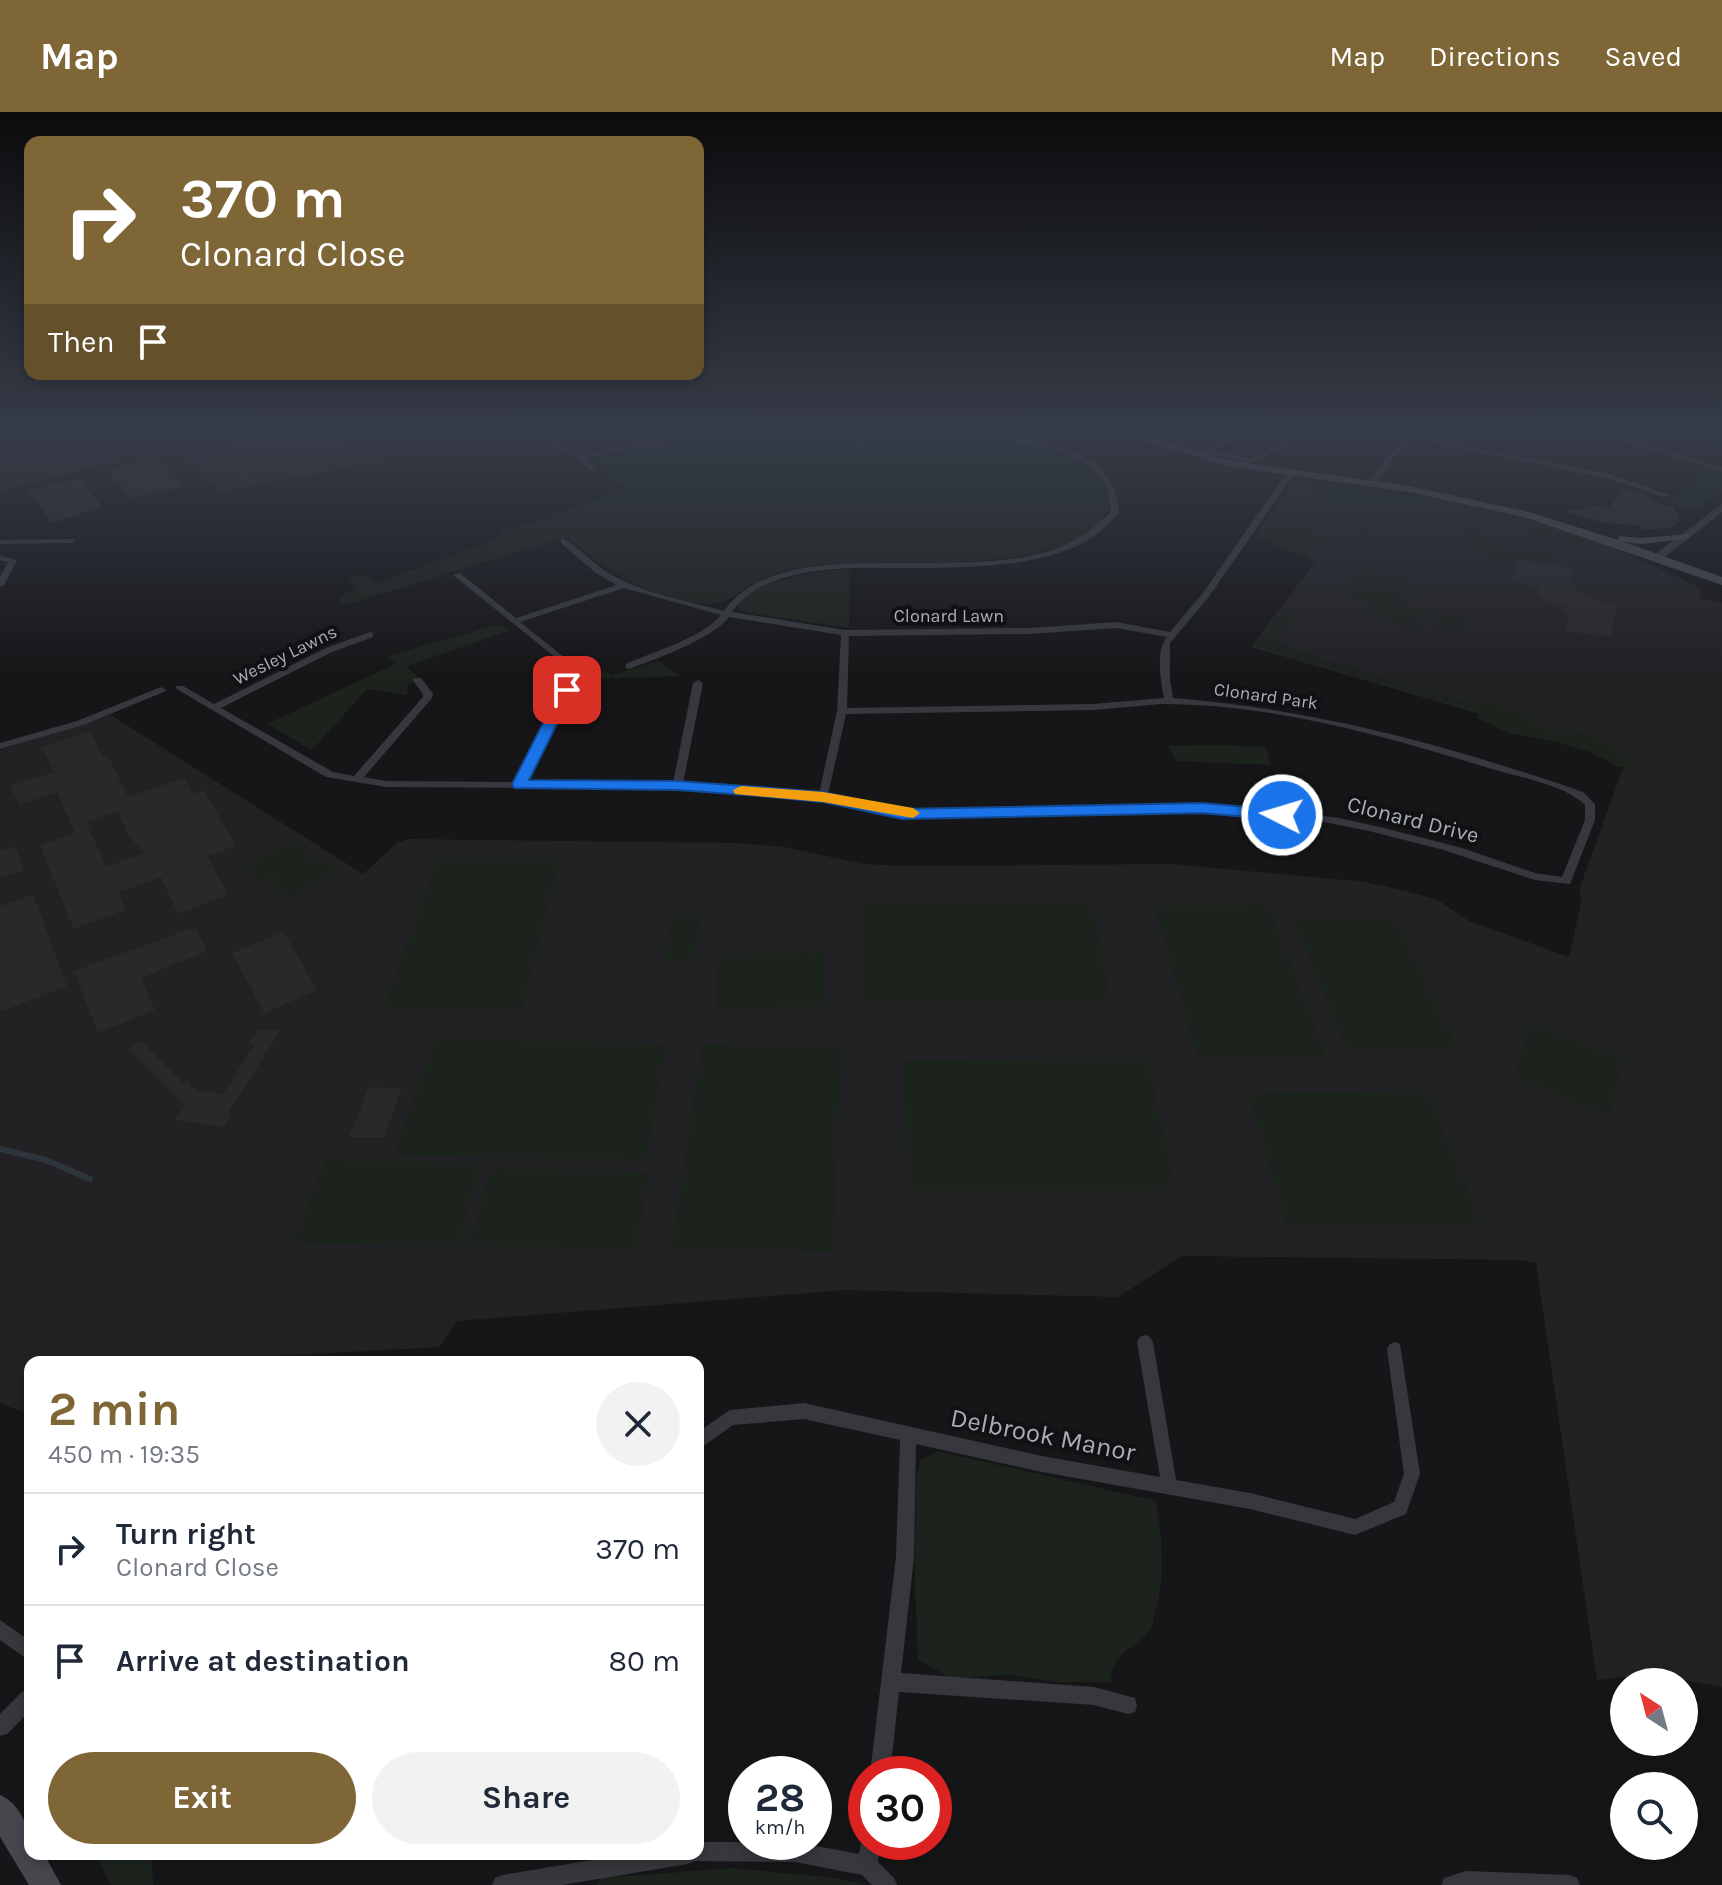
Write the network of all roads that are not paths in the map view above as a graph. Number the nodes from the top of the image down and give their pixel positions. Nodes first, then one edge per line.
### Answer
1 (1115, 512) edge
2 (1264, 512) edge
3 (1509, 512) edge
4 (1716, 512) edge
5 (1588, 533) junction
6 (1686, 536) junction
7 (71, 541) dead end
8 (564, 541) dead end
9 (0, 542) edge
10 (1628, 547) junction
11 (0, 558) edge
12 (1657, 558) junction
13 (457, 575) dead end
14 (1722, 582) edge
15 (0, 585) edge
16 (624, 585) junction
17 (726, 614) junction
18 (515, 621) junction
19 (845, 633) junction
20 (370, 635) dead end
21 (1172, 635) junction
22 (629, 666) dead end
23 (576, 671) dead end
24 (418, 680) dead end
25 (698, 683) dead end
26 (180, 688) dead end
27 (161, 690) dead end
28 (567, 690) dead end
29 (1169, 701) junction
30 (215, 707) junction
31 (842, 711) junction
32 (0, 746) edge
33 (357, 779) junction
34 (520, 784) junction
35 (433, 785) joint
36 (677, 786) junction
37 (823, 797) junction
38 (1566, 881) joint
39 (1145, 1342) dead end
40 (1395, 1349) dead end
41 (908, 1435) junction
42 (704, 1438) edge
43 (1169, 1484) junction
44 (0, 1629) edge
45 (24, 1647) edge
46 (893, 1682) junction
47 (24, 1704) edge
48 (1128, 1705) dead end
49 (0, 1727) edge
50 (883, 1756) edge
51 (0, 1810) edge
52 (24, 1849) edge
53 (704, 1852) edge
54 (31, 1860) edge
55 (659, 1860) edge
56 (868, 1860) edge
57 (867, 1866) junction
58 (561, 1880) edge
59 (46, 1885) edge
60 (502, 1885) edge
61 (887, 1885) edge
62 (1451, 1885) edge
63 (1570, 1885) edge

1 - 17 street
2 - 21 street
3 - 5 main road
4 - 6 street
5 - 6 main road
5 - 10 main road
6 - 12 street
7 - 9 street
8 - 16 street, Clonard Lawn
10 - 12 main road
10 - 14 main road
11 - 15 street
12 - 14 main road
13 - 18 street
16 - 17 street, Clonard Lawn
16 - 18 street
17 - 19 street, Clonard Lawn
17 - 22 street
18 - 23 street
19 - 21 street, Clonard Lawn
19 - 31 street
20 - 30 street, Wesley Lawns
21 - 29 street
24 - 33 street
25 - 36 street
26 - 30 street, Wesley Lawns
27 - 32 street
28 - 34 street
29 - 31 street, Clonard Park
29 - 38 street, Clonard Park
30 - 33 street, Wesley Lawns
31 - 37 street
33 - 35 street, Wesley Lawns
34 - 35 street, Clonard Drive
34 - 36 street, Clonard Drive
36 - 37 street, Clonard Drive
37 - 38 street, Clonard Drive
39 - 43 street, Delbrook Manor
40 - 43 street, Delbrook Manor
41 - 42 street, Delbrook Manor
41 - 43 street, Delbrook Manor
41 - 46 street
44 - 45 street
46 - 48 street
46 - 50 street
47 - 49 street
51 - 52 main road
53 - 57 street
54 - 59 main road
55 - 58 street
56 - 57 street
57 - 61 street
58 - 60 street
62 - 63 street

